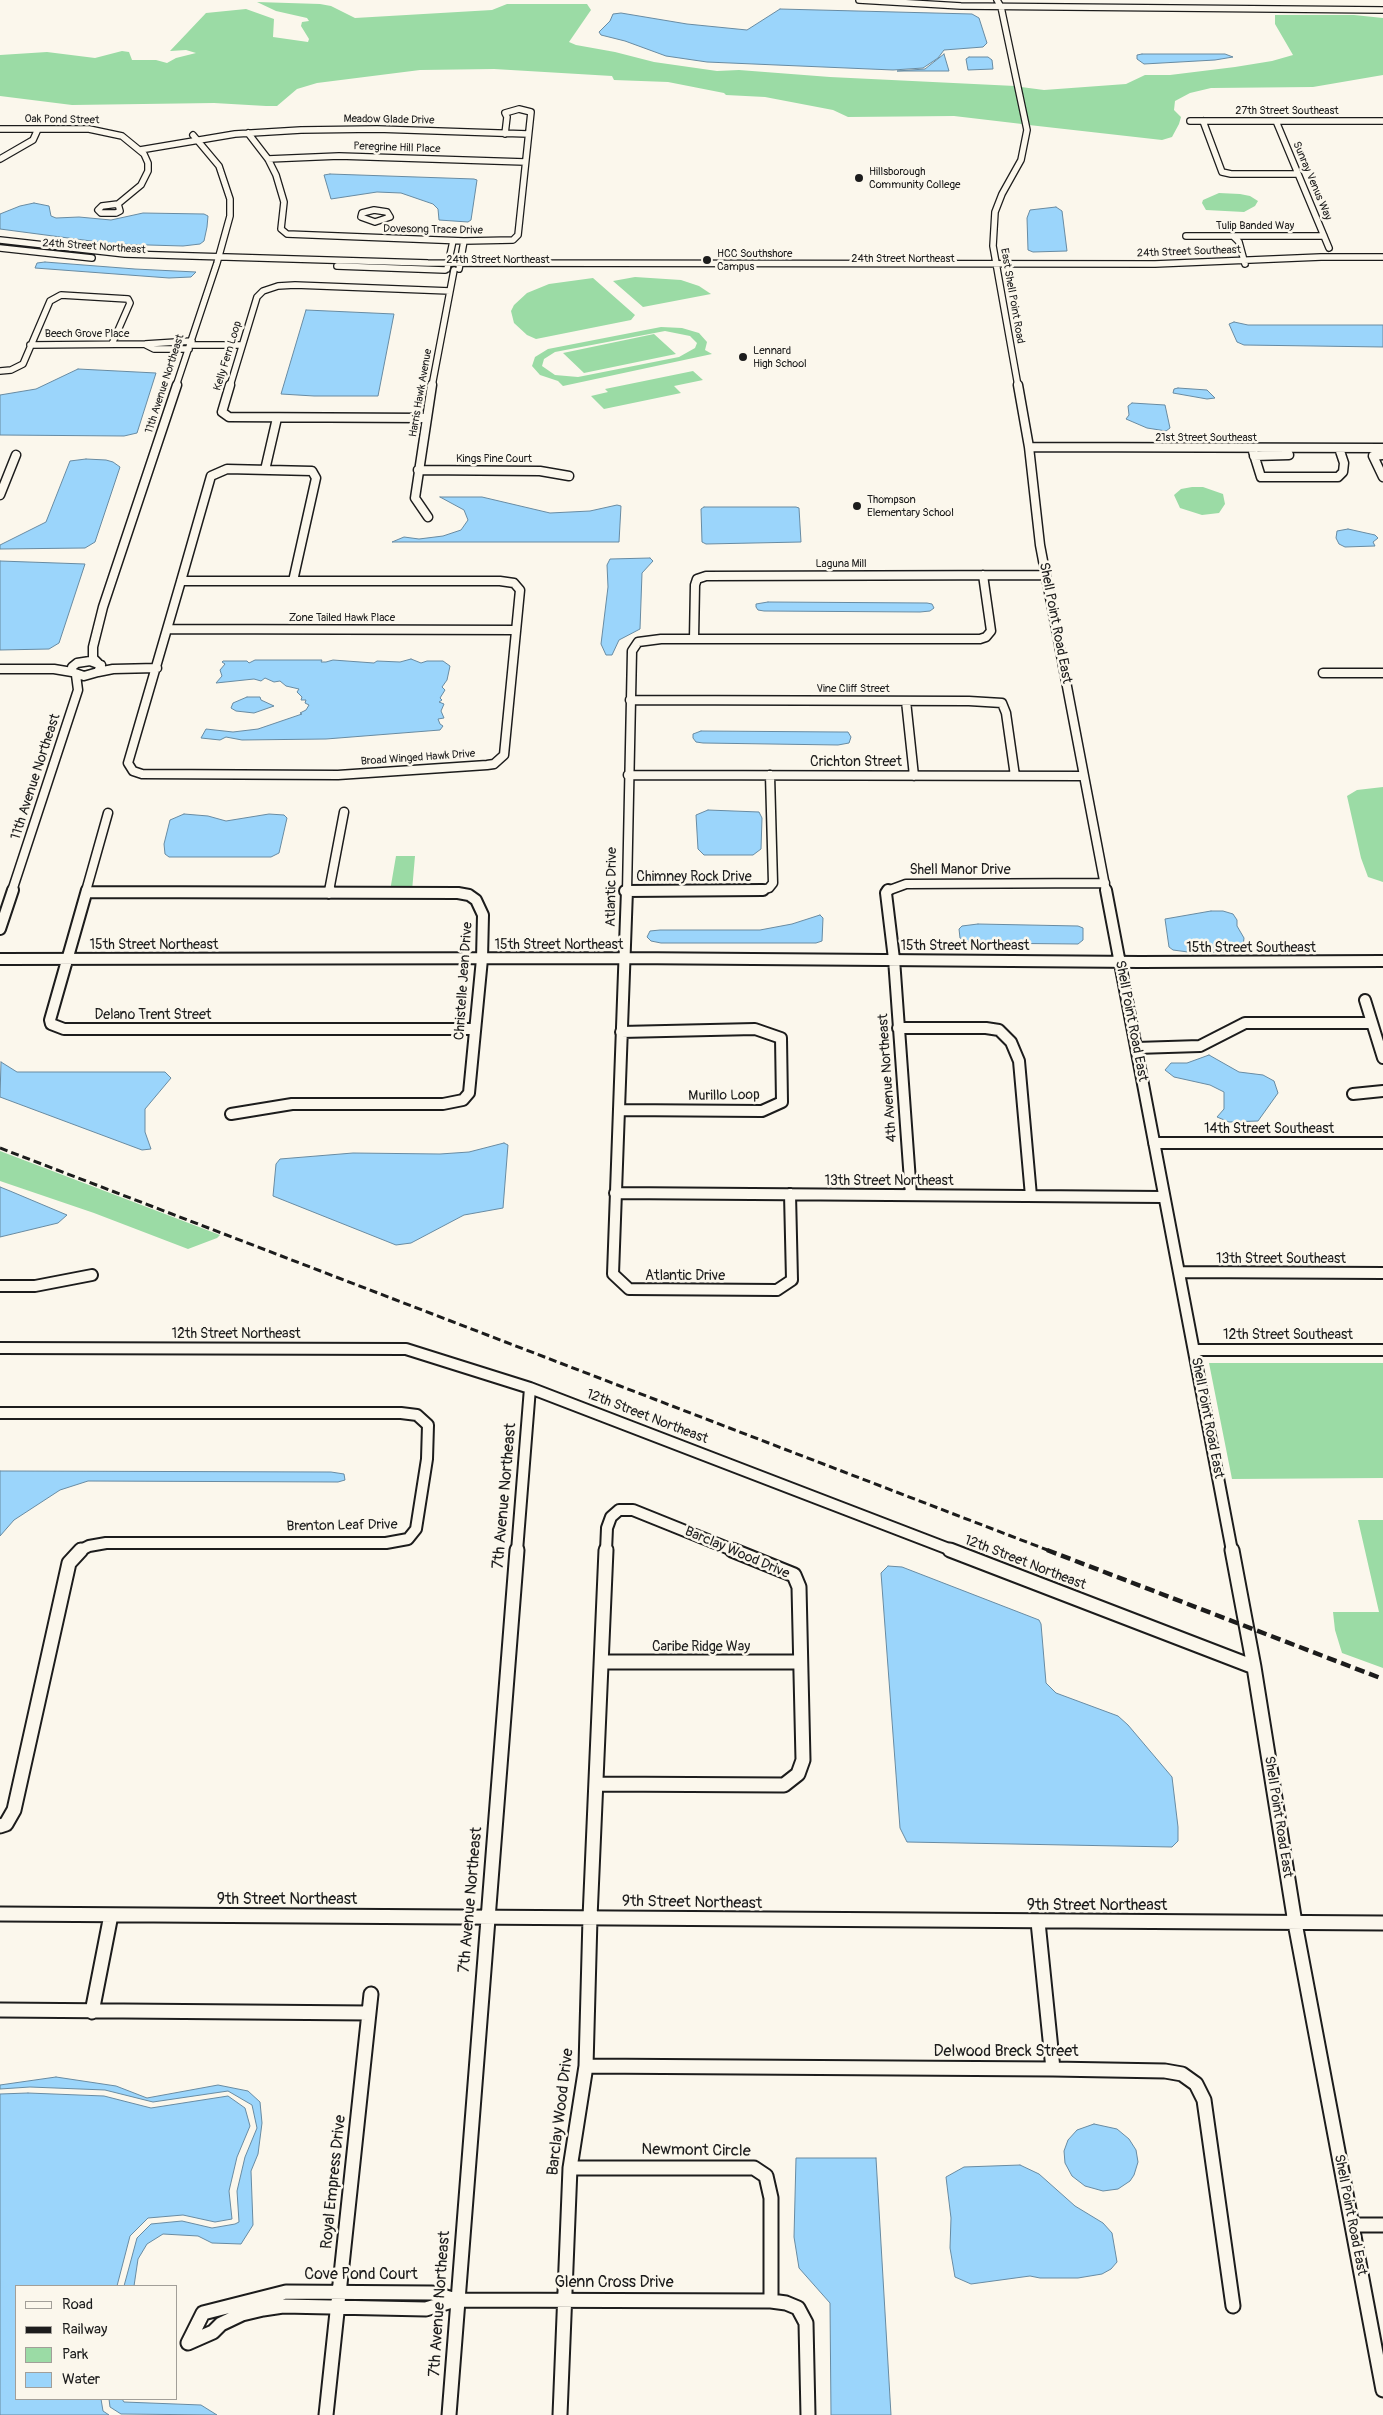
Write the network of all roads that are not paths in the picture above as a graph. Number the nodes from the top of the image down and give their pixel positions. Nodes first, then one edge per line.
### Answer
1 (859, 0) edge
2 (914, 0) edge
3 (1007, 1) edge
4 (1229, 2) edge
5 (999, 3) edge
6 (1383, 4) edge
7 (1383, 10) edge
8 (1190, 121) dead end
9 (1203, 121) junction
10 (1276, 122) junction
11 (1383, 122) edge
12 (0, 129) edge
13 (38, 129) junction
14 (248, 133) junction
15 (505, 134) junction
16 (528, 134) junction
17 (193, 135) dead end
18 (199, 142) junction
19 (142, 152) junction
20 (0, 159) edge
21 (268, 159) junction
22 (525, 162) junction
23 (1298, 174) junction
24 (118, 204) dead end
25 (370, 221) dead end
26 (1186, 236) dead end
27 (1324, 236) junction
28 (358, 238) junction
29 (1233, 238) junction
30 (0, 240) edge
31 (452, 241) junction
32 (464, 241) junction
33 (0, 248) edge
34 (1330, 248) dead end
35 (218, 260) junction
36 (1244, 261) junction
37 (1382, 261) edge
38 (996, 266) junction
39 (454, 267) junction
40 (450, 291) junction
41 (112, 344) junction
42 (30, 345) junction
43 (190, 345) junction
44 (242, 345) junction
45 (0, 371) edge
46 (277, 418) junction
47 (426, 418) junction
48 (1029, 447) junction
49 (1252, 448) junction
50 (1339, 448) junction
51 (1383, 448) edge
52 (16, 455) dead end
53 (1289, 455) dead end
54 (1383, 455) edge
55 (1254, 456) junction
56 (0, 470) edge
57 (10, 470) junction
58 (265, 470) junction
59 (418, 470) junction
60 (569, 476) dead end
61 (1383, 477) edge
62 (0, 495) edge
63 (428, 517) dead end
64 (983, 575) junction
65 (1046, 575) junction
66 (181, 581) junction
67 (293, 581) junction
68 (168, 629) junction
69 (516, 630) junction
70 (694, 639) junction
71 (93, 647) junction
72 (75, 668) junction
73 (157, 668) junction
74 (0, 669) edge
75 (98, 669) junction
76 (1323, 673) dead end
77 (1383, 673) edge
78 (78, 690) junction
79 (630, 700) junction
80 (906, 701) junction
81 (628, 775) junction
82 (770, 775) junction
83 (914, 776) junction
84 (1015, 776) junction
85 (1084, 776) junction
86 (344, 812) dead end
87 (108, 813) dead end
88 (1105, 883) junction
89 (625, 891) junction
90 (87, 892) junction
91 (329, 893) junction
92 (0, 929) edge
93 (625, 958) junction
94 (0, 959) edge
95 (67, 959) junction
96 (482, 959) junction
97 (894, 959) junction
98 (1119, 960) junction
99 (1383, 961) edge
100 (1365, 1000) dead end
101 (1372, 1023) junction
102 (898, 1028) junction
103 (475, 1029) junction
104 (621, 1032) junction
105 (1136, 1048) junction
106 (1383, 1058) edge
107 (1383, 1091) edge
108 (1353, 1094) dead end
109 (619, 1110) junction
110 (231, 1114) dead end
111 (1154, 1143) junction
112 (1383, 1143) edge
113 (615, 1192) junction
114 (790, 1194) junction
115 (910, 1195) junction
116 (1032, 1196) junction
117 (1163, 1197) junction
118 (1179, 1272) junction
119 (1383, 1273) edge
120 (92, 1275) dead end
121 (0, 1286) edge
122 (0, 1348) edge
123 (1194, 1350) junction
124 (1383, 1350) edge
125 (530, 1388) junction
126 (0, 1413) edge
127 (602, 1662) junction
128 (800, 1662) junction
129 (1254, 1667) junction
130 (596, 1784) junction
131 (0, 1826) edge
132 (0, 1914) edge
133 (110, 1915) junction
134 (486, 1917) junction
135 (590, 1918) junction
136 (1038, 1922) junction
137 (1295, 1923) junction
138 (1383, 1923) edge
139 (371, 1994) dead end
140 (0, 2010) edge
141 (92, 2012) junction
142 (369, 2013) junction
143 (586, 2066) junction
144 (1053, 2069) junction
145 (570, 2168) junction
146 (1352, 2225) junction
147 (1383, 2225) edge
148 (340, 2291) junction
149 (456, 2300) junction
150 (564, 2301) junction
151 (771, 2302) junction
152 (1233, 2306) dead end
153 (338, 2308) junction
154 (1383, 2390) edge
155 (326, 2415) edge
156 (448, 2415) edge
157 (560, 2415) edge
158 (808, 2415) edge

1 - 5 street
2 - 5 street
3 - 4 street
3 - 5 street
4 - 6 street
5 - 7 street
5 - 38 street, East Shell Point Road
8 - 9 street, 27th Street Southeast
9 - 10 street, 27th Street Southeast
9 - 23 street
10 - 11 street, 27th Street Southeast
10 - 23 street, Sunray Venus Way
12 - 13 street, Oak Pond Street
13 - 19 street, Oak Pond Street
13 - 20 street
14 - 15 street, Meadow Glade Drive
14 - 18 street, Meadow Glade Drive
14 - 21 street, Dovesong Trace Drive
15 - 16 street, Meadow Glade Drive
15 - 16 street, Dovesong Trace Drive
16 - 22 street, Dovesong Trace Drive
17 - 18 street, 11th Avenue Northeast
18 - 19 street, Meadow Glade Drive
18 - 35 street, 11th Avenue Northeast
19 - 24 street
21 - 22 street, Peregrine Hill Place
21 - 28 street, Dovesong Trace Drive
22 - 32 street, Dovesong Trace Drive
23 - 27 street, Sunray Venus Way
25 - 28 street
26 - 29 street, Tulip Banded Way
27 - 29 street, Tulip Banded Way
27 - 34 street, Sunray Venus Way
28 - 31 street, Dovesong Trace Drive
29 - 36 street
30 - 35 street, 24th Street Northeast
31 - 32 street, Dovesong Trace Drive
31 - 39 street
32 - 39 street
33 - 35 street, 24th Street Northeast
35 - 39 street, 24th Street Northeast
35 - 43 street, 11th Avenue Northeast
36 - 37 street, 24th Street Southeast
36 - 38 street, 24th Street Southeast
38 - 39 street, 24th Street Northeast
38 - 48 street, East Shell Point Road
39 - 40 street, Harris Hawk Avenue
40 - 44 street, Kelly Fern Loop
40 - 47 street, Harris Hawk Avenue
41 - 42 street, Beech Grove Place
41 - 42 street
41 - 43 street, Beech Grove Place
42 - 45 street
43 - 44 street, Beech Grove Place
43 - 71 street, 11th Avenue Northeast
44 - 46 street, Kelly Fern Loop
46 - 47 street, Kelly Fern Loop
46 - 58 street
47 - 59 street, Harris Hawk Avenue
48 - 49 street, 21st Street Southeast
48 - 65 street, Shell Point Road East
49 - 50 street, 21st Street Southeast
49 - 55 street
50 - 51 street, 21st Street Southeast
50 - 55 street
52 - 57 street
53 - 55 street
54 - 61 street
56 - 57 street
57 - 62 street
58 - 66 street, Broad Winged Hawk Drive
58 - 67 street, Broad Winged Hawk Drive
59 - 60 street, Kings Pine Court
59 - 63 street, Harris Hawk Avenue
64 - 65 street, Laguna Mill
64 - 70 street, Laguna Mill
64 - 70 street, Atlantic Drive
65 - 85 street, Shell Point Road East
66 - 67 street, Broad Winged Hawk Drive
66 - 68 street, Broad Winged Hawk Drive
67 - 69 street, Broad Winged Hawk Drive
68 - 69 street, Zone Tailed Hawk Place
68 - 73 street, Broad Winged Hawk Drive
69 - 73 street, Broad Winged Hawk Drive
70 - 79 street, Atlantic Drive
71 - 72 street, 11th Avenue Northeast
71 - 75 street
72 - 74 street
72 - 75 street
72 - 75 street
72 - 78 street, 11th Avenue Northeast
73 - 75 street
75 - 78 street, 11th Avenue Northeast
76 - 77 street
78 - 92 street, 11th Avenue Northeast
79 - 80 street, Vine Cliff Street
79 - 81 street, Atlantic Drive
80 - 83 street
80 - 84 street, Vine Cliff Street
81 - 82 street, Crichton Street
81 - 89 street, Atlantic Drive
82 - 83 street, Crichton Street
82 - 89 street, Chimney Rock Drive
83 - 84 street, Crichton Street
84 - 85 street, Crichton Street
85 - 88 street, Shell Point Road East
86 - 91 street
87 - 90 street, Delano Trent Street
88 - 97 street, Shell Manor Drive
88 - 98 street, Shell Point Road East
89 - 93 street, Atlantic Drive
90 - 91 street, Christelle Jean Drive
90 - 95 street, Delano Trent Street
91 - 96 street, Christelle Jean Drive
93 - 96 street, 15th Street Northeast
93 - 97 street, 15th Street Northeast
93 - 104 street, Atlantic Drive
94 - 95 street, 15th Street Northeast
95 - 96 street, 15th Street Northeast
95 - 103 street, Delano Trent Street
96 - 103 street, Christelle Jean Drive
97 - 98 street, 15th Street Northeast
97 - 102 street, 4th Avenue Northeast
98 - 99 street, 15th Street Southeast
98 - 105 street, Shell Point Road East
100 - 101 street
101 - 105 street
101 - 106 street
102 - 115 street, 4th Avenue Northeast
102 - 116 street
103 - 110 street, Christelle Jean Drive
104 - 109 street, Atlantic Drive
104 - 109 street, Murillo Loop
105 - 111 street, Shell Point Road East
107 - 108 street
109 - 113 street, Atlantic Drive
111 - 112 street, 14th Street Southeast
111 - 117 street, Shell Point Road East
113 - 114 street, 13th Street Northeast
113 - 114 street, Atlantic Drive
114 - 115 street, 13th Street Northeast
115 - 116 street, 13th Street Northeast
116 - 117 street, 13th Street Northeast
117 - 118 street, Shell Point Road East
118 - 119 street, 13th Street Southeast
118 - 123 street, Shell Point Road East
120 - 121 street
122 - 125 street, 12th Street Northeast
123 - 124 street, 12th Street Southeast
123 - 129 street, Shell Point Road East
125 - 129 street, 12th Street Northeast
125 - 134 street, 7th Avenue Northeast
126 - 131 street, Brenton Leaf Drive
127 - 128 street, Caribe Ridge Way
127 - 128 street, Barclay Wood Drive
127 - 130 street, Barclay Wood Drive
128 - 130 street, Barclay Wood Drive
129 - 137 street, Shell Point Road East
130 - 135 street, Barclay Wood Drive
132 - 133 street, 9th Street Northeast
133 - 134 street, 9th Street Northeast
133 - 141 street
134 - 135 street, 9th Street Northeast
134 - 149 street, 7th Avenue Northeast
135 - 136 street, 9th Street Northeast
135 - 143 street, Barclay Wood Drive
136 - 137 street, 9th Street Northeast
136 - 144 street
137 - 138 street, 9th Street Northeast
137 - 146 street, Shell Point Road East
139 - 142 street, Royal Empress Drive
140 - 141 street
141 - 142 street
142 - 148 street, Royal Empress Drive
143 - 144 street, Delwood Breck Street
143 - 145 street, Barclay Wood Drive
144 - 152 street, Delwood Breck Street
145 - 150 street, Barclay Wood Drive
145 - 151 street, Newmont Circle
146 - 147 street
146 - 154 street, Shell Point Road East
148 - 149 street, Cove Pond Court
148 - 153 street, Royal Empress Drive
148 - 153 street, Cove Pond Court
149 - 150 street, Glenn Cross Drive
149 - 153 street, Cove Pond Court
149 - 156 street, 7th Avenue Northeast
150 - 151 street, Glenn Cross Drive
150 - 157 street, Barclay Wood Drive
151 - 158 street
153 - 155 street, Royal Empress Drive

